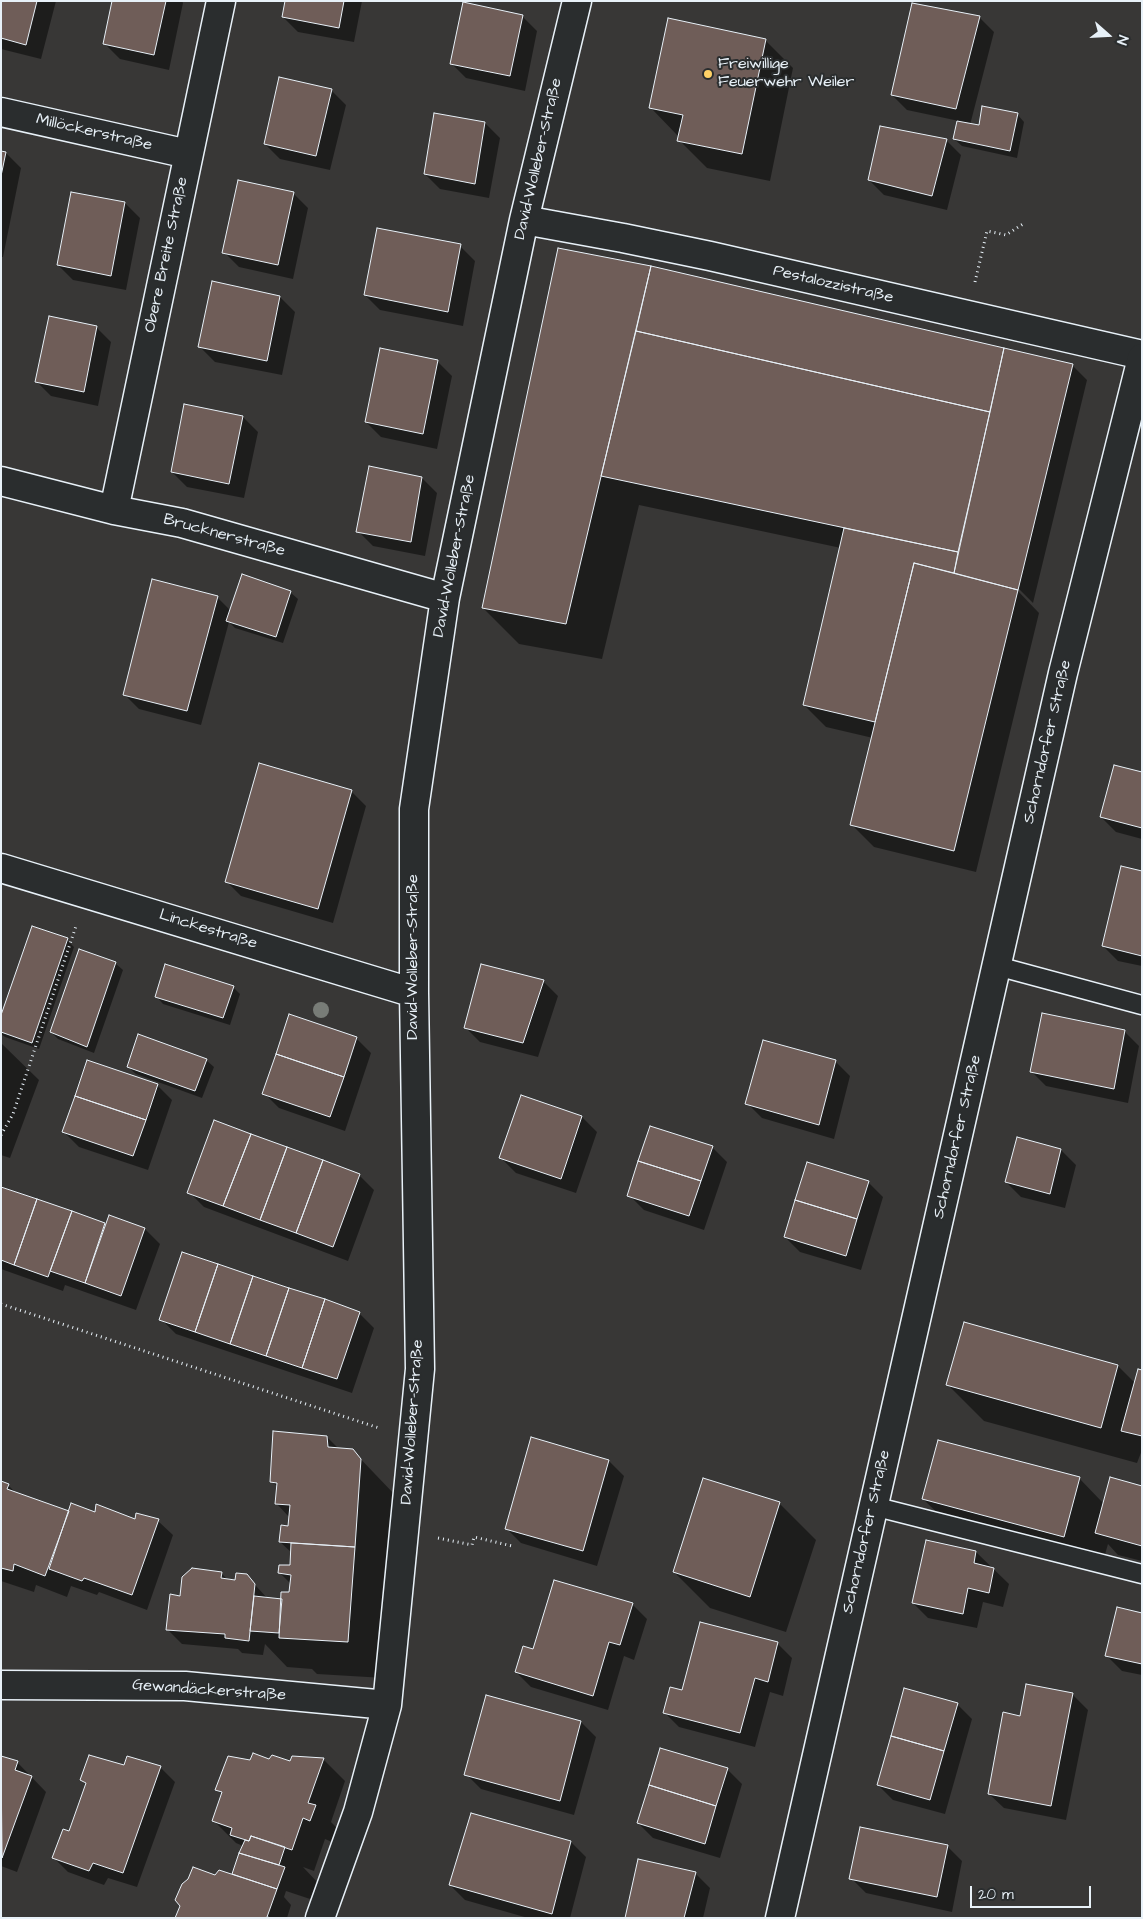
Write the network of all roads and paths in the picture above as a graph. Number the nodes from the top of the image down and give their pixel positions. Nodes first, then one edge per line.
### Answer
1 (221, 1) edge
2 (577, 1) edge
3 (1, 112) edge
4 (188, 154) junction
5 (524, 220) junction
6 (1023, 224) dead end
7 (966, 315) junction
8 (1142, 356) edge
9 (1, 480) edge
10 (114, 510) junction
11 (445, 598) junction
12 (1, 868) edge
13 (87, 894) junction
14 (997, 966) junction
15 (414, 993) junction
16 (1142, 1005) edge
17 (1, 1135) edge
18 (1, 1304) edge
19 (413, 1439) junction
20 (873, 1506) junction
21 (472, 1545) dead end
22 (512, 1546) dead end
23 (1142, 1574) edge
24 (1, 1685) edge
25 (387, 1705) junction
26 (320, 1918) edge
27 (780, 1918) edge

1 - 4 street, Obere Breite Straße
2 - 5 street, David-Wolleber-Straße
3 - 4 street, Millöckerstraße
4 - 10 street, Obere Breite Straße
5 - 7 street, Pestalozzistraße
5 - 11 street, David-Wolleber-Straße
6 - 7 path
7 - 8 street, Pestalozzistraße
8 - 14 street, Schorndorfer Straße
9 - 10 street, Brucknerstraße
10 - 11 street, Brucknerstraße
11 - 15 street, David-Wolleber-Straße
12 - 13 street, Linckestraße
13 - 15 street, Linckestraße
13 - 17 path
14 - 16 lane
14 - 20 street, Schorndorfer Straße
15 - 19 street, David-Wolleber-Straße
18 - 19 path
19 - 25 street, David-Wolleber-Straße
20 - 23 lane
20 - 27 street, Schorndorfer Straße
21 - 22 path
24 - 25 street, Gewandäckerstraße
25 - 26 street, David-Wolleber-Straße

